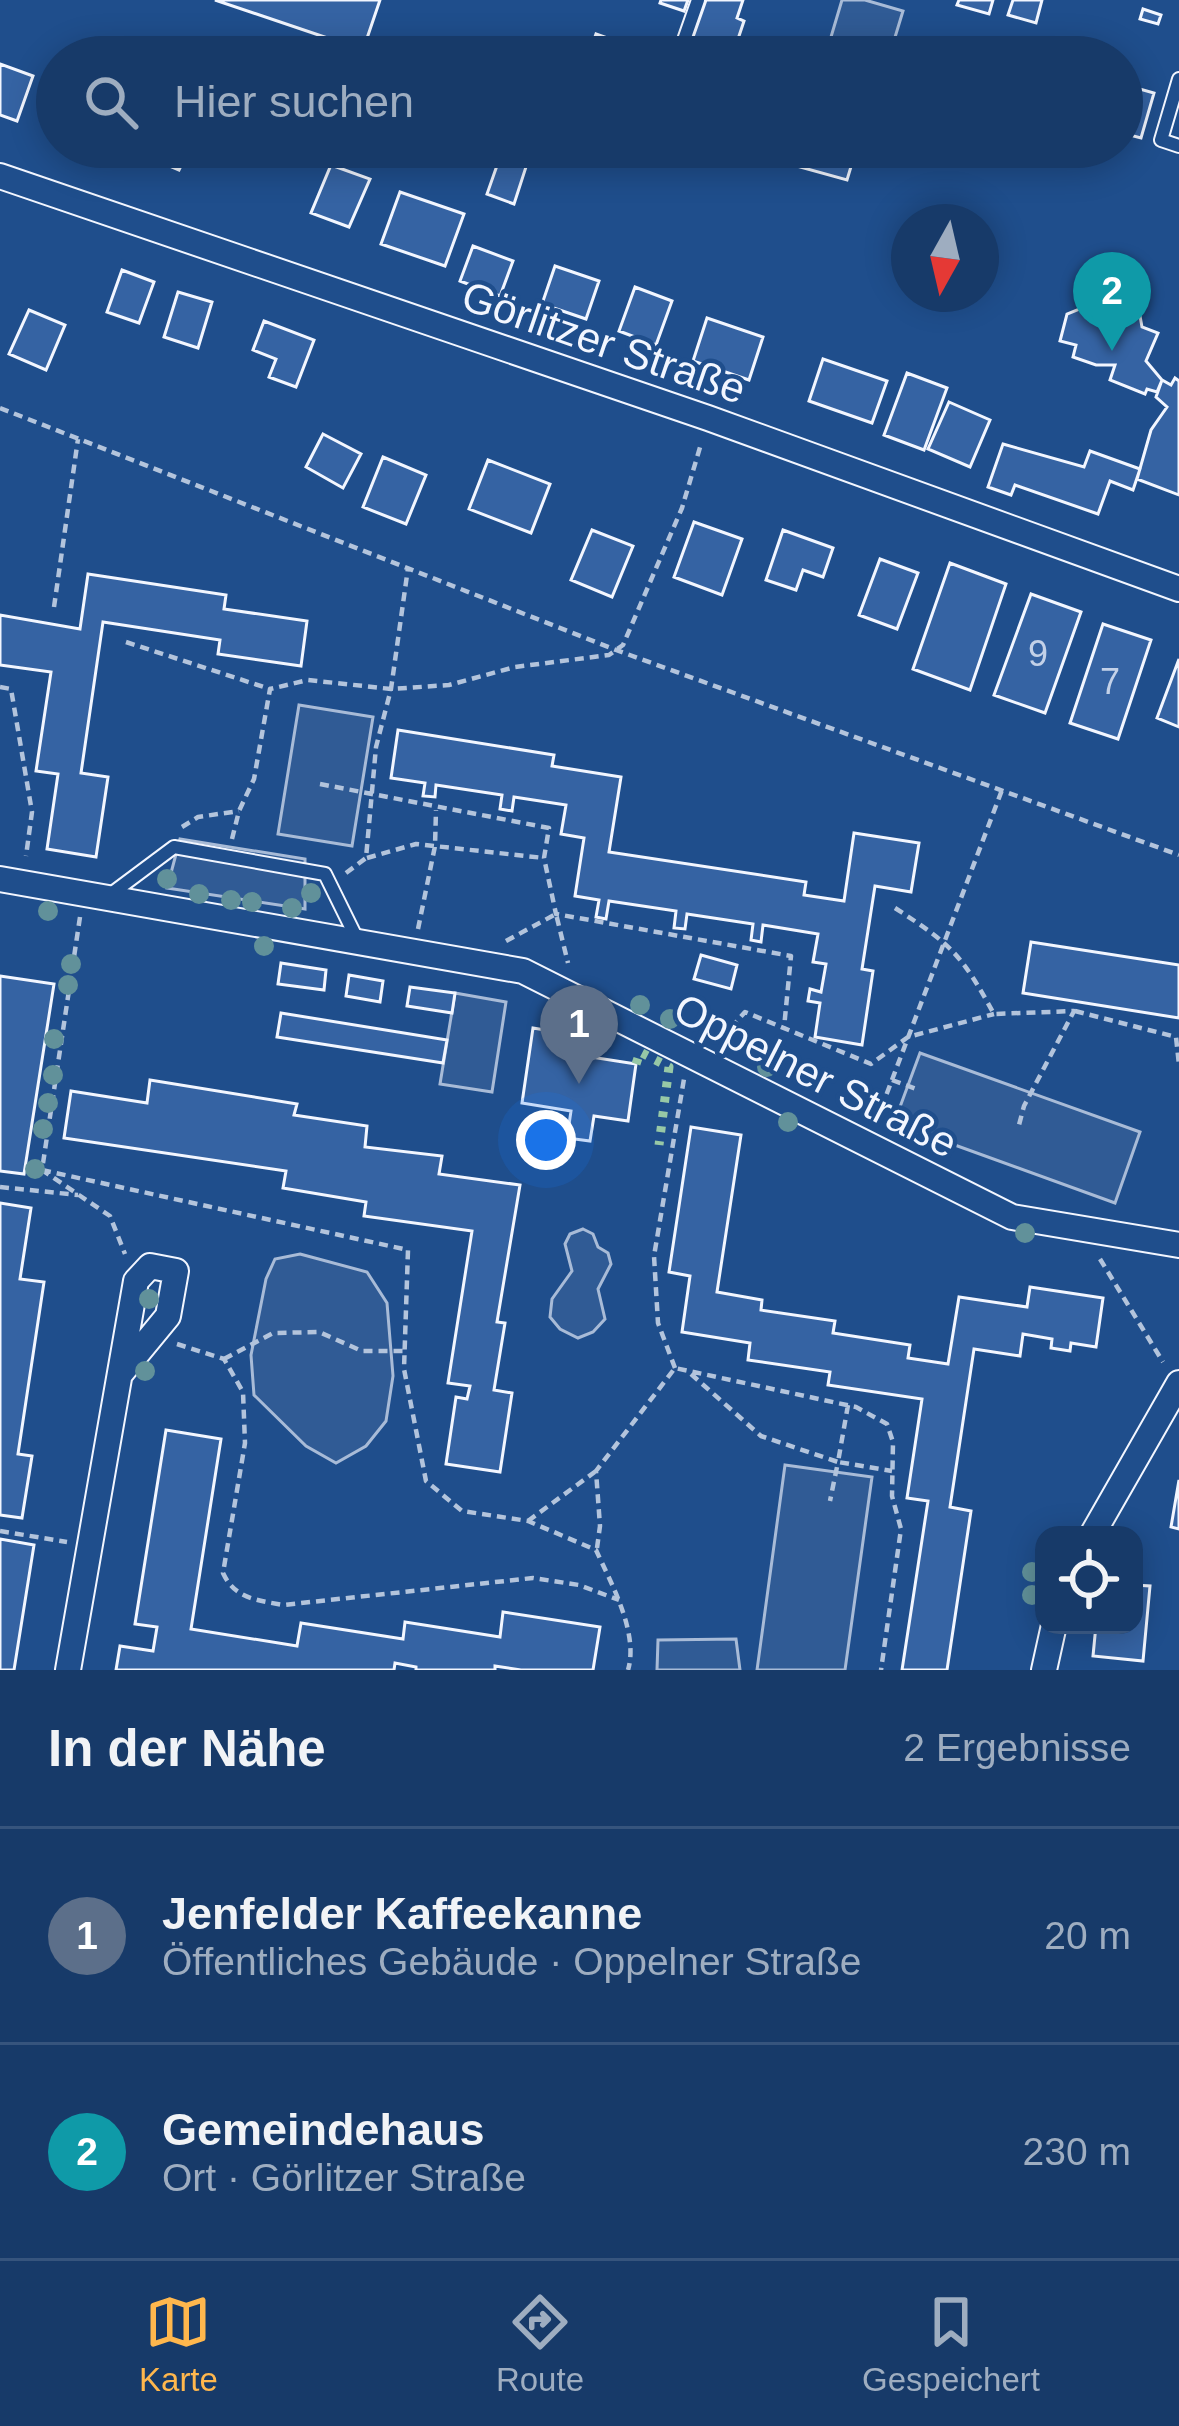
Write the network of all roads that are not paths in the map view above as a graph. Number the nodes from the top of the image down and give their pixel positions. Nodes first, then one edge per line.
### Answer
1 (698, 0) edge
2 (685, 36) edge
3 (1179, 79) edge
4 (1179, 146) edge
5 (0, 176) edge
6 (1179, 589) edge
7 (11, 882) edge
8 (95, 896) junction
9 (358, 942) junction
10 (1179, 1245) edge
11 (121, 1373) junction
12 (1178, 1384) edge
13 (1097, 1526) edge
14 (1052, 1634) edge
15 (68, 1670) edge
16 (1044, 1670) edge

1 - 2 lane
3 - 4 lane
5 - 6 street, Görlitzer Straße
7 - 8 street, Oppelner Straße
8 - 9 street, Oppelner Straße
8 - 9 lane
9 - 10 street, Oppelner Straße
11 - 11 street
11 - 15 street
12 - 13 street
14 - 16 street

